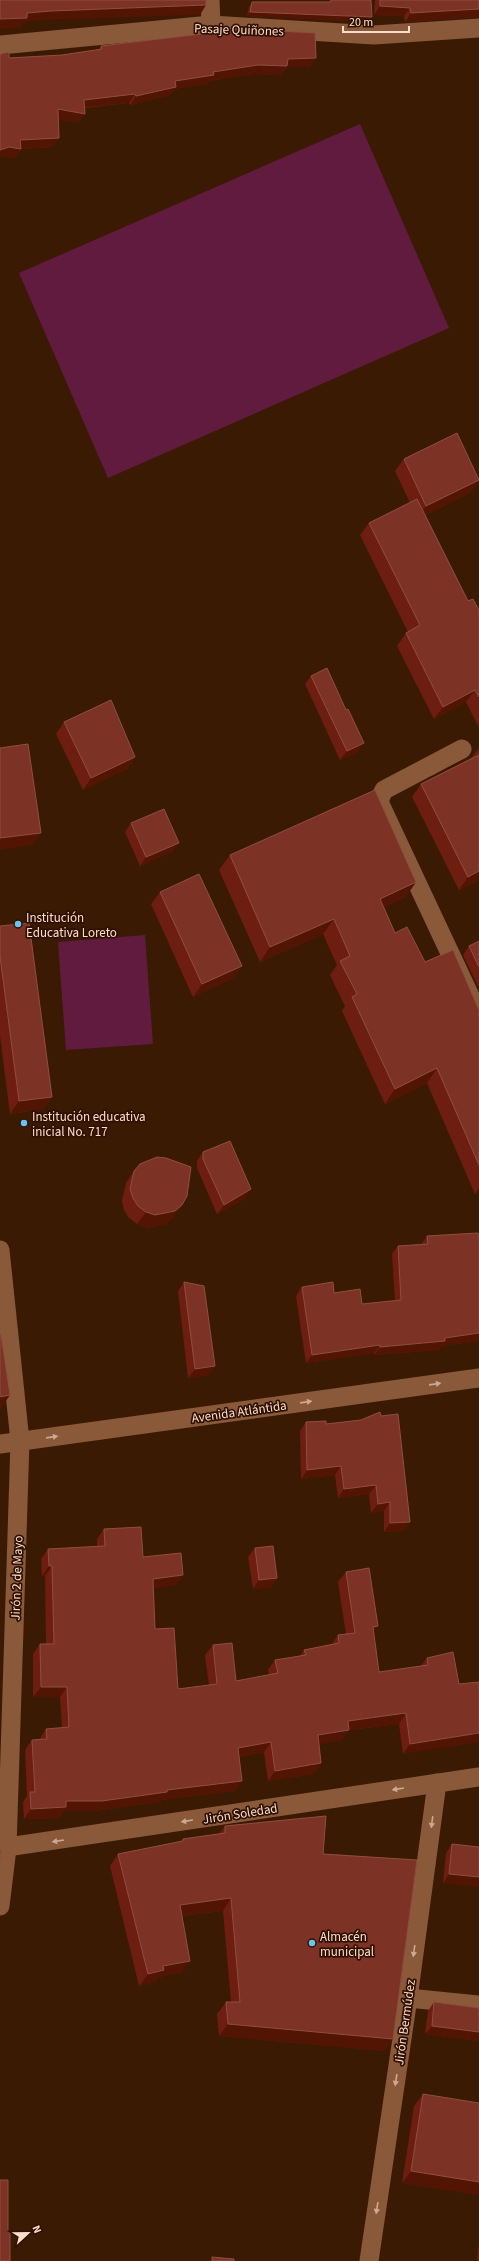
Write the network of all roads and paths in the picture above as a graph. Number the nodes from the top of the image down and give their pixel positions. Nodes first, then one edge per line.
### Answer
1 (210, 0) edge
2 (211, 25) junction
3 (479, 28) edge
4 (0, 45) edge
5 (462, 749) dead end
6 (479, 1015) edge
7 (0, 1250) edge
8 (479, 1378) edge
9 (20, 1441) junction
10 (0, 1444) edge
11 (479, 1777) edge
12 (437, 1783) junction
13 (3, 1848) edge
14 (0, 1906) edge
15 (408, 1998) junction
16 (479, 2005) edge
17 (369, 2261) edge

1 - 2 street
2 - 3 street, Pasaje Quiñones
2 - 4 street, Pasaje Quiñones
5 - 6 street
7 - 9 street, Jirón 2 de Mayo
9 -> 8 street, Avenida Atlántida
9 - 10 street, Avenida Atlántida
9 - 13 street, Jirón 2 de Mayo
11 - 12 street, Jirón Soledad
12 -> 13 street, Jirón Soledad
12 -> 15 street, Jirón Bermúdez
13 - 14 street, Jirón 2 de Mayo
15 - 16 street
15 -> 17 street, Jirón Bermúdez

